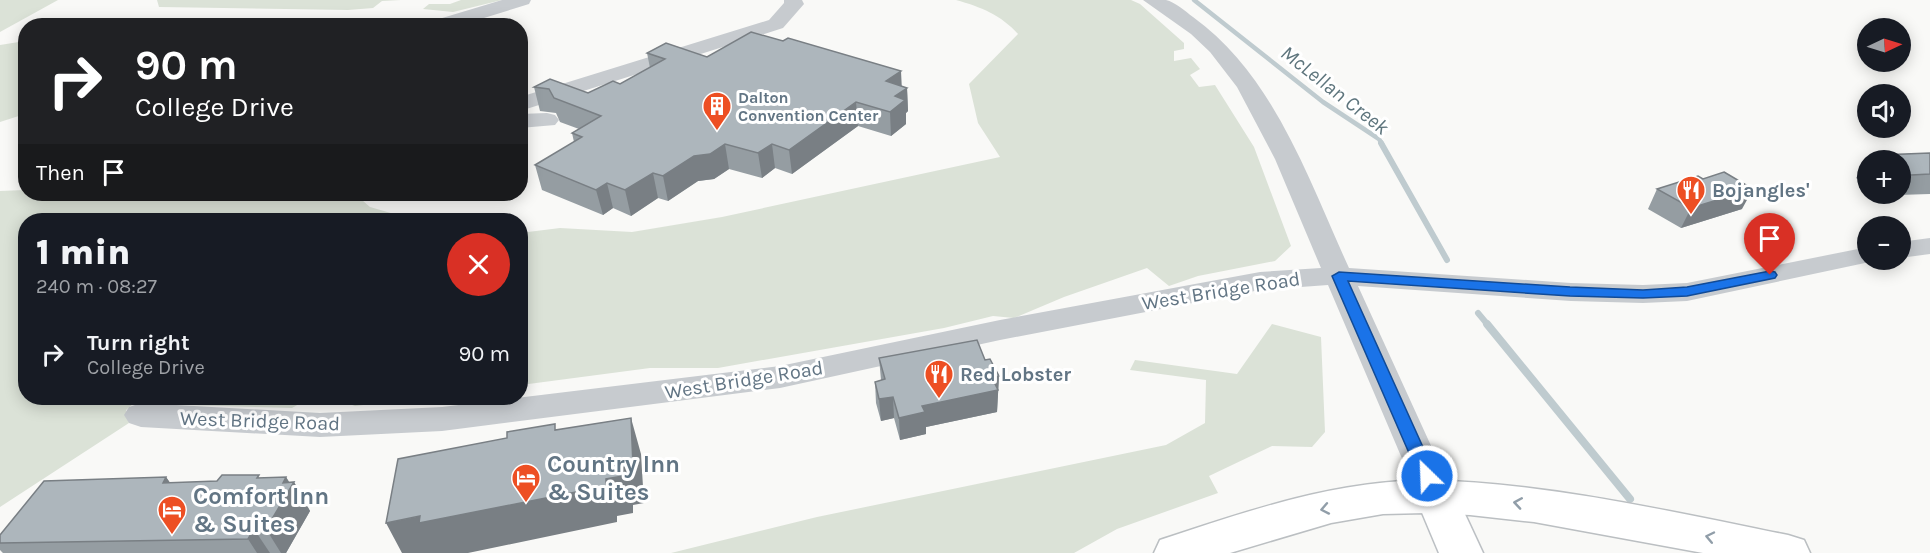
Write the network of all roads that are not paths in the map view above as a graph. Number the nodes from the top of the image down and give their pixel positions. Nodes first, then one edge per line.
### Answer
1 (522, 0) edge
2 (793, 0) edge
3 (1152, 0) edge
4 (462, 18) edge
5 (528, 103) edge
6 (547, 120) dead end
7 (528, 121) edge
8 (1930, 246) edge
9 (1911, 249) edge
10 (1857, 257) edge
11 (1339, 276) junction
12 (141, 416) dead end
13 (1436, 496) junction
14 (1176, 553) edge
15 (1461, 553) edge
16 (1788, 553) edge

1 - 4 street
2 - 5 street
3 - 11 street
6 - 7 street
8 - 9 street
10 - 11 street, West Bridge Road
11 - 12 street, West Bridge Road
11 - 13 street
13 -> 14 main road
13 - 15 main road
16 -> 13 main road

